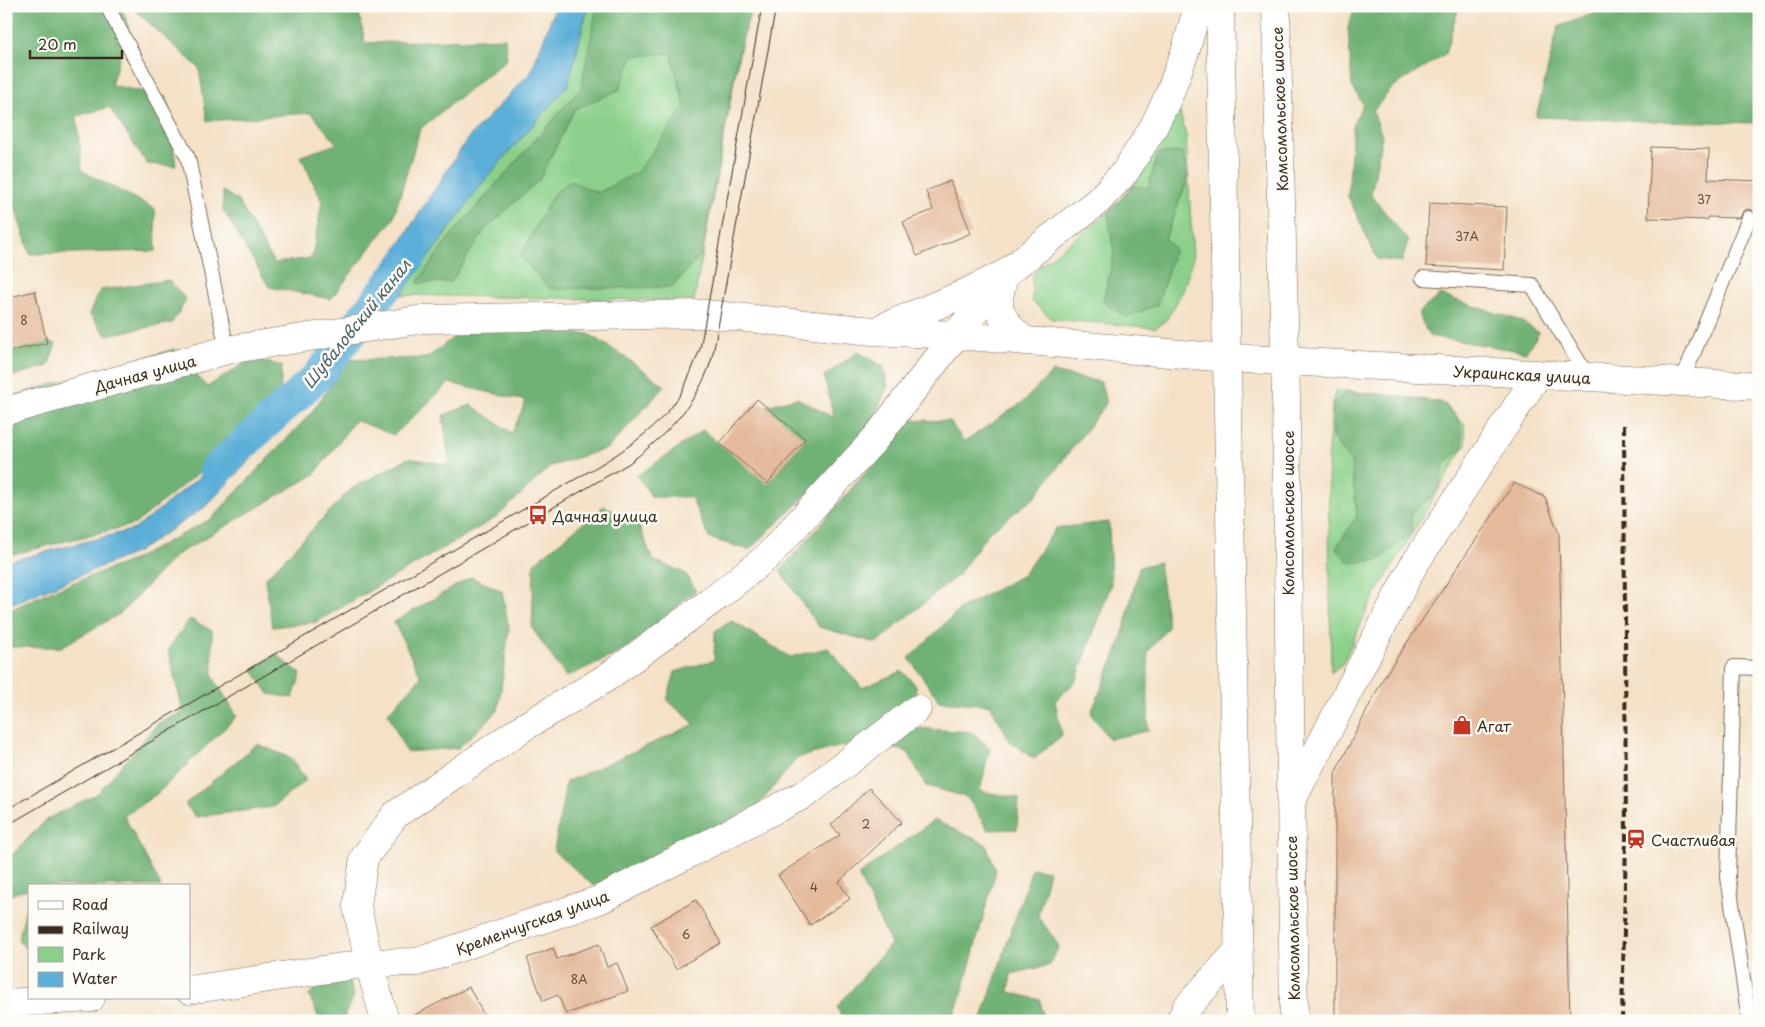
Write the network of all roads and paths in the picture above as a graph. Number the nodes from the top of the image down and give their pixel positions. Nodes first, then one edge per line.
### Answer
1 (108, 6) edge
2 (1198, 6) edge
3 (1220, 6) edge
4 (1276, 6) edge
5 (1749, 218) dead end
6 (1006, 273) junction
7 (1422, 278) dead end
8 (873, 331) junction
9 (956, 336) junction
10 (1024, 341) junction
11 (227, 350) junction
12 (1228, 358) junction
13 (1285, 362) junction
14 (1538, 374) junction
15 (1588, 377) junction
16 (1681, 383) junction
17 (1759, 386) edge
18 (6, 411) edge
19 (1759, 668) edge
20 (917, 708) dead end
21 (1291, 802) junction
22 (1239, 950) junction
23 (369, 963) junction
24 (190, 990) edge
25 (57, 1000) edge
26 (6, 1003) edge
27 (1759, 1009) edge
28 (385, 1021) edge
29 (1180, 1021) edge
30 (1240, 1021) edge
31 (1294, 1021) edge

1 - 11 lane
2 - 6 street
3 - 12 street
4 - 13 street, Комсомольское шоссе
5 - 16 lane
6 - 8 street
6 - 9 street
6 - 10 street
7 - 15 lane
8 - 9 street, Украинская улица
8 - 11 street, Дачная улица
9 - 10 street, Украинская улица
9 - 23 street
10 - 12 street, Украинская улица
11 - 18 street, Дачная улица
12 - 13 street, Украинская улица
12 - 22 street
13 - 14 street, Украинская улица
13 - 21 street, Комсомольское шоссе
14 - 15 street, Украинская улица
14 - 21 street
15 - 16 street, Украинская улица
16 - 17 street, Украинская улица
19 - 27 lane
20 - 23 street, Кременчугская улица
21 - 31 street, Комсомольское шоссе
22 - 29 street
22 - 30 street
23 - 24 street, Кременчугская улица
23 - 28 street
25 - 26 street

